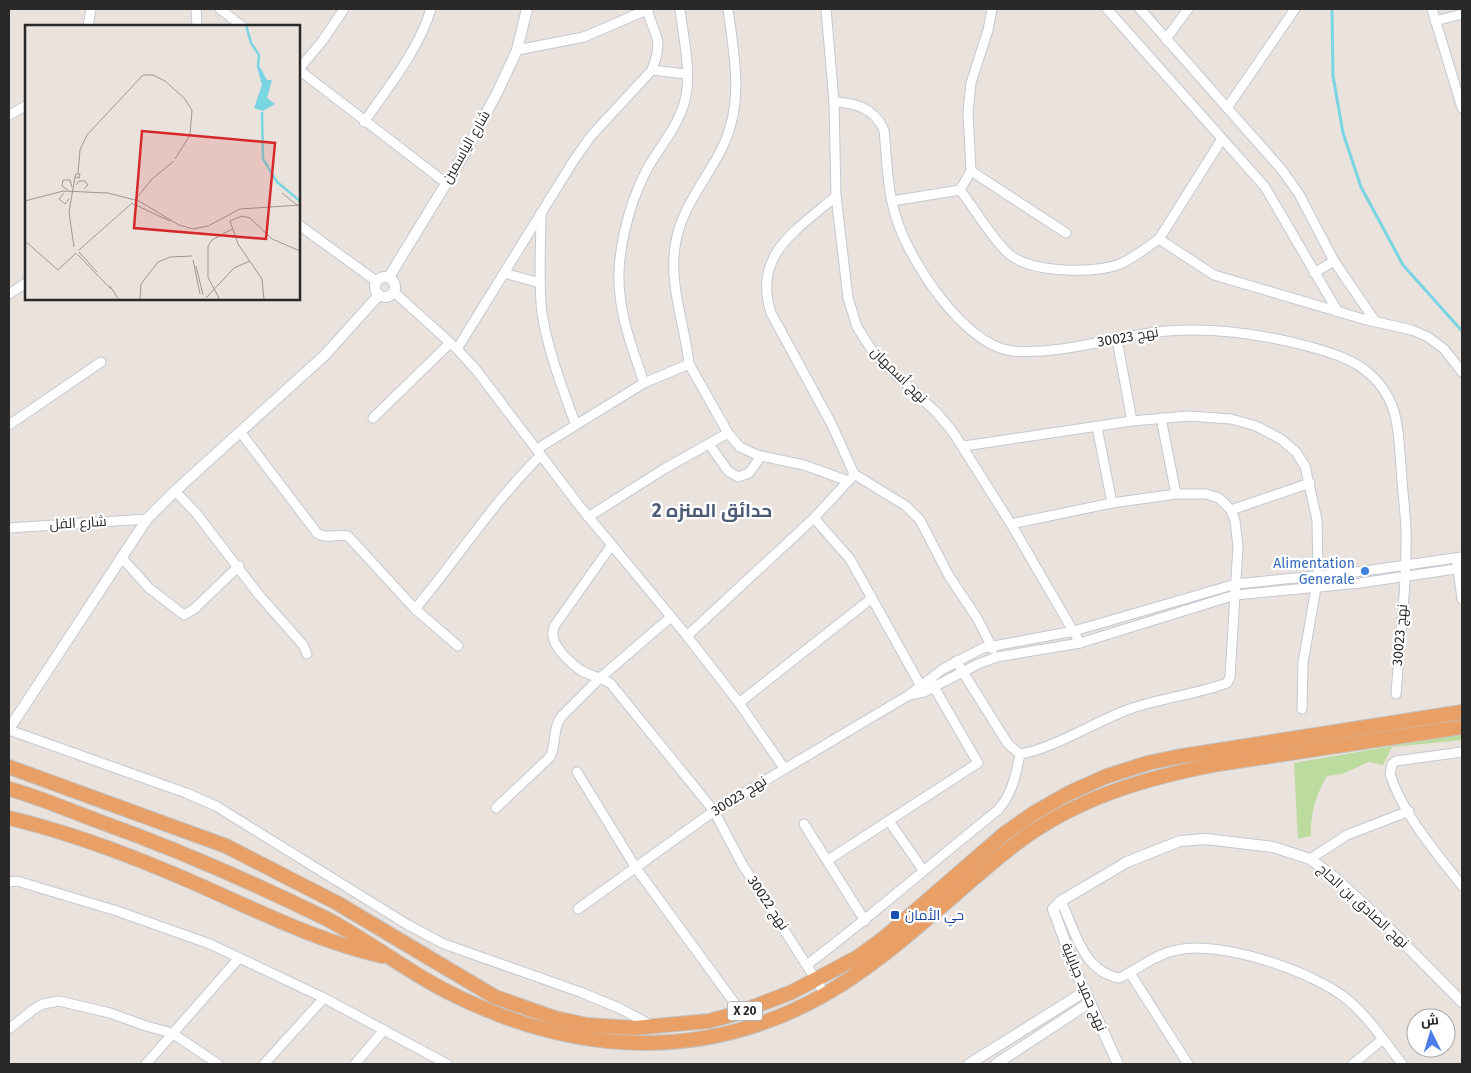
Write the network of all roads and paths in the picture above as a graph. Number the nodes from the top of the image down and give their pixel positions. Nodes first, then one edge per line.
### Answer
1 (91, 9) edge
2 (196, 9) edge
3 (220, 9) edge
4 (344, 9) edge
5 (431, 9) edge
6 (527, 9) edge
7 (648, 9) edge
8 (680, 9) edge
9 (728, 9) edge
10 (826, 9) edge
11 (992, 9) edge
12 (1107, 9) edge
13 (1140, 9) edge
14 (1188, 9) edge
15 (1295, 9) edge
16 (1432, 9) edge
17 (1462, 14) edge
18 (1435, 21) junction
19 (88, 25) edge
20 (197, 25) edge
21 (241, 25) edge
22 (1166, 39) junction
23 (517, 50) junction
24 (300, 69) edge
25 (652, 70) junction
26 (300, 71) edge
27 (686, 74) junction
28 (834, 102) junction
29 (25, 106) edge
30 (1227, 108) junction
31 (1462, 108) edge
32 (9, 114) edge
33 (364, 122) junction
34 (1222, 139) junction
35 (971, 171) junction
36 (446, 183) junction
37 (960, 190) junction
38 (836, 196) junction
39 (892, 201) junction
40 (541, 213) junction
41 (300, 226) edge
42 (1066, 232) dead end
43 (1159, 239) junction
44 (1334, 261) junction
45 (504, 273) junction
46 (1314, 273) junction
47 (389, 277) junction
48 (376, 281) junction
49 (540, 283) junction
50 (25, 284) edge
51 (394, 292) junction
52 (9, 294) edge
53 (379, 295) junction
54 (1338, 312) junction
55 (1376, 321) junction
56 (1117, 340) junction
57 (453, 346) junction
58 (101, 362) dead end
59 (689, 364) junction
60 (1462, 372) edge
61 (644, 383) junction
62 (373, 418) dead end
63 (1161, 418) junction
64 (1132, 421) junction
65 (575, 423) junction
66 (9, 424) edge
67 (1097, 427) junction
68 (241, 433) junction
69 (728, 434) junction
70 (709, 444) junction
71 (964, 446) junction
72 (539, 452) junction
73 (761, 456) junction
74 (851, 478) junction
75 (1310, 484) junction
76 (175, 491) junction
77 (1176, 494) junction
78 (1112, 504) junction
79 (1231, 510) junction
80 (588, 517) junction
81 (814, 518) junction
82 (147, 519) junction
83 (1011, 524) junction
84 (9, 528) edge
85 (611, 546) junction
86 (121, 557) junction
87 (1459, 557) edge
88 (1405, 565) junction
89 (239, 566) junction
90 (1460, 568) edge
91 (1318, 576) junction
92 (1405, 577) junction
93 (1236, 584) junction
94 (1317, 588) junction
95 (1235, 595) junction
96 (872, 598) junction
97 (1462, 599) edge
98 (415, 609) junction
99 (671, 616) junction
100 (1074, 632) junction
101 (687, 636) junction
102 (1080, 643) junction
103 (458, 646) dead end
104 (992, 646) junction
105 (307, 654) dead end
106 (996, 658) junction
107 (956, 661) junction
108 (961, 672) junction
109 (601, 677) junction
110 (928, 678) junction
111 (934, 687) junction
112 (922, 688) junction
113 (1396, 694) dead end
114 (739, 703) junction
115 (1302, 709) dead end
116 (1462, 712) edge
117 (1462, 727) edge
118 (9, 730) edge
119 (1462, 752) edge
120 (1020, 754) junction
121 (9, 767) edge
122 (784, 768) junction
123 (577, 772) dead end
124 (9, 789) edge
125 (496, 808) dead end
126 (714, 811) junction
127 (1409, 811) junction
128 (9, 818) edge
129 (889, 821) junction
130 (804, 824) dead end
131 (1310, 859) junction
132 (828, 860) junction
133 (636, 868) junction
134 (923, 870) junction
135 (9, 882) edge
136 (1462, 886) edge
137 (1061, 901) junction
138 (578, 909) dead end
139 (1053, 909) joint
140 (864, 921) junction
141 (239, 958) junction
142 (396, 959) junction
143 (808, 964) junction
144 (1130, 973) junction
145 (817, 979) junction
146 (1084, 992) junction
147 (825, 994) junction
148 (324, 998) junction
149 (1462, 1002) edge
150 (1089, 1004) junction
151 (741, 1012) junction
152 (656, 1027) junction
153 (9, 1029) edge
154 (384, 1030) junction
155 (172, 1033) junction
156 (1383, 1039) junction
157 (268, 1063) edge
158 (146, 1064) edge
159 (218, 1064) edge
160 (356, 1064) edge
161 (447, 1064) edge
162 (969, 1064) edge
163 (996, 1064) edge
164 (1118, 1064) edge
165 (1188, 1064) edge
166 (1353, 1064) edge
167 (1402, 1064) edge

1 - 19 street
2 - 20 street
3 - 21 street
4 - 24 street
5 - 33 street
6 - 23 street, شارع الياسمين
7 - 23 street
7 - 25 street
8 - 27 street
9 - 59 street
10 - 28 street, نهج أسمهان
11 - 35 street
12 - 34 street
13 - 22 street
14 - 22 street
15 - 30 street
16 - 18 street
17 - 18 street
18 - 31 street
22 - 30 street
23 - 36 street, شارع الياسمين
25 - 27 street
25 - 40 street
26 - 33 street
27 - 61 street
28 - 38 street, نهج أسمهان
28 - 39 street, نهج 30023
29 - 32 street
30 - 44 street
33 - 36 street
34 - 43 street
34 - 46 street
35 - 37 street
35 - 42 street
36 - 47 street, شارع الياسمين
37 - 39 street
37 - 43 street
38 - 71 street, نهج أسمهان
38 - 74 street
39 - 56 street, نهج 30023
40 - 45 street
40 - 49 street
41 - 48 street
43 - 54 street
44 - 46 street
44 - 55 street
45 - 49 street
45 - 57 street
46 - 54 street
47 - 48 street
47 - 51 street
48 - 53 street
49 - 65 street
50 - 52 street
51 - 53 street
51 - 57 street
53 - 68 street
54 - 55 street
55 - 60 street
56 - 64 street
56 - 88 street, نهج 30023
57 - 62 street
57 - 72 street
58 - 66 street
59 - 61 street
59 - 69 street
61 - 65 street
63 - 64 street
63 - 75 street
63 - 77 street
64 - 67 street
65 - 72 street
67 - 71 street
67 - 78 street
68 - 76 street
68 - 98 street
69 - 70 street
69 - 73 street
70 - 73 street
70 - 80 street
71 - 83 street, نهج أسمهان
72 - 80 street
72 - 98 street
73 - 74 street
74 - 81 street
74 - 104 street
75 - 79 street
75 - 91 street
76 - 82 street
76 - 89 street
77 - 78 street
77 - 79 street
78 - 83 street
79 - 93 street
80 - 85 street
81 - 96 street
81 - 101 street
82 - 84 street, شارع الفل
82 - 86 street
83 - 100 street, نهج أسمهان
85 - 99 street
85 - 109 street
86 - 89 street
86 - 118 street
87 - 88 street, نهج 30023
87 - 90 street
88 - 91 street, نهج 30023
88 - 92 street, نهج 30023
89 - 105 street
90 - 92 street, نهج 30023
90 - 97 street
91 - 93 street, نهج 30023
91 - 94 street
92 - 94 street, نهج 30023
92 - 113 street, نهج 30023
93 - 95 street
93 - 100 street, نهج 30023
94 - 95 street, نهج 30023
94 - 115 street
95 - 102 street, نهج 30023
95 - 120 street
96 - 112 street
96 - 114 street
98 - 103 street
99 - 101 street
99 - 109 street
100 - 102 street, نهج أسمهان
100 - 104 street, نهج 30023
101 - 114 street
102 - 106 street, نهج 30023
104 - 106 street
104 - 107 street, نهج 30023
106 - 108 street, نهج 30023
107 - 108 street
107 - 110 street, نهج 30023
108 - 111 street, نهج 30023
108 - 120 street
109 - 125 street
109 - 126 street, نهج 30022
110 - 111 street
110 - 112 street, نهج 30023
111 - 112 street, نهج 30023
111 - 129 street
112 - 122 street, نهج 30023
114 - 122 street
116 - 145 highway, X 20
117 - 147 highway, X 20
118 - 152 street
119 - 127 street
120 - 134 street
121 - 152 highway, X 20
122 - 126 street, نهج 30023
123 - 133 street
124 - 142 highway, X 20
126 - 133 street, نهج 30023
126 - 143 street, نهج 30022
127 - 131 street
127 - 136 street
128 - 142 highway
129 - 132 street
129 - 134 street
130 - 132 street
131 - 137 street, نهج الصادق بن الحاج
131 - 149 street, نهج الصادق بن الحاج
132 - 140 street
133 - 138 street, نهج 30023
133 - 151 street
134 - 140 street
135 - 141 street
137 - 139 street, نهج الصادق بن الحاج
137 - 144 street
139 - 146 street, نهج حميد جبايلية
140 - 143 street
141 - 148 street
141 - 155 street
142 - 147 highway, X 20
143 - 145 street, نهج 30022
144 - 156 street
144 - 165 street
145 - 147 street, نهج 30022
145 - 151 highway, X 20
146 - 150 street, نهج حميد جبايلية
146 - 162 street
148 - 154 street
148 - 157 street
150 - 163 street
150 - 164 street, نهج حميد جبايلية
151 - 152 highway, X 20
153 - 155 street
154 - 160 street
154 - 161 street
155 - 158 street
155 - 159 street
156 - 166 street
156 - 167 street

